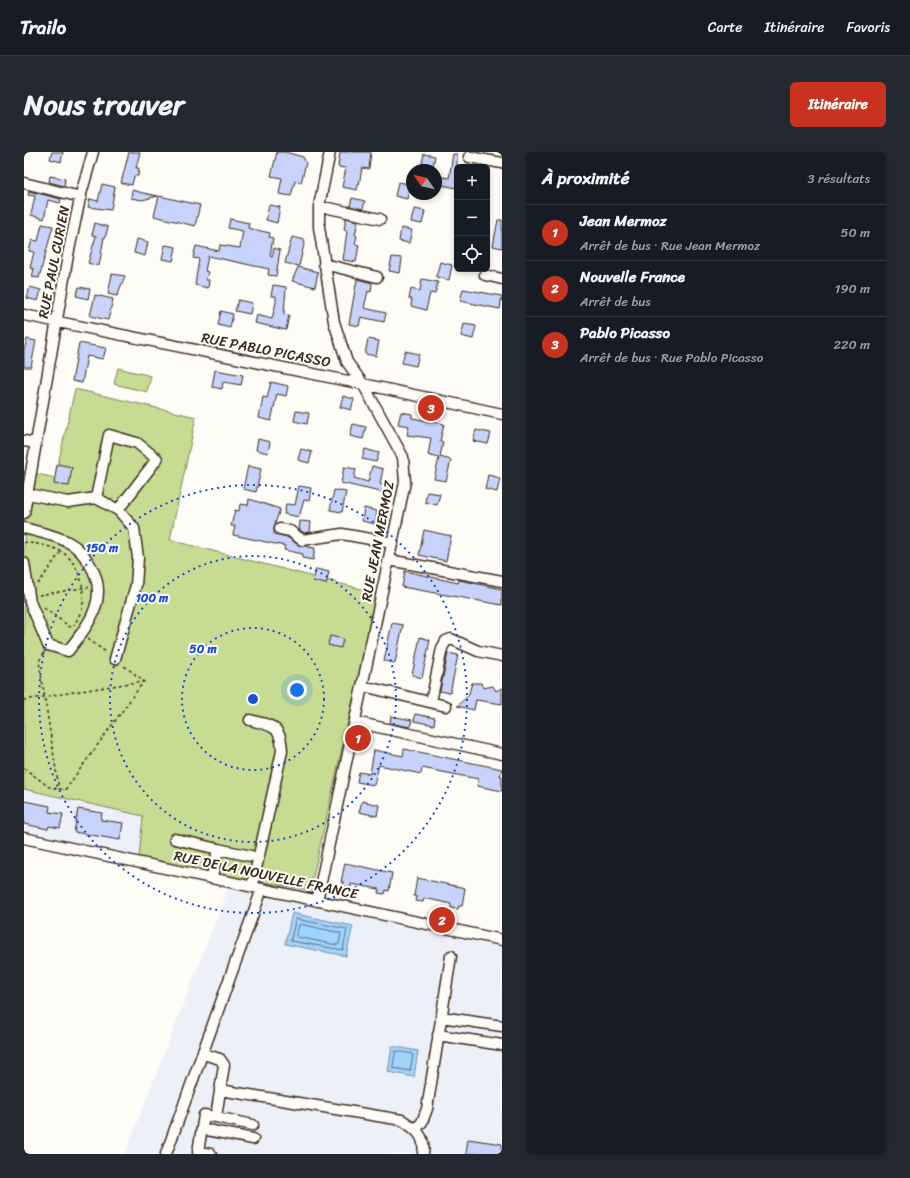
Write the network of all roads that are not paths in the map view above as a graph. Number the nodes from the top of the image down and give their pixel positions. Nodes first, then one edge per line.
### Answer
1 (93, 152) edge
2 (330, 152) edge
3 (469, 157) dead end
4 (502, 163) edge
5 (24, 183) edge
6 (81, 197) junction
7 (319, 206) junction
8 (380, 219) dead end
9 (324, 264) junction
10 (485, 275) dead end
11 (377, 277) dead end
12 (502, 278) edge
13 (24, 315) edge
14 (56, 322) junction
15 (363, 384) junction
16 (502, 414) edge
17 (24, 441) edge
18 (36, 443) junction
19 (28, 494) junction
20 (96, 498) junction
21 (118, 510) junction
22 (24, 514) edge
23 (24, 528) edge
24 (280, 529) dead end
25 (392, 543) junction
26 (389, 560) junction
27 (24, 563) edge
28 (502, 581) edge
29 (502, 656) edge
30 (115, 659) road end
31 (363, 686) junction
32 (431, 702) junction
33 (446, 706) dead end
34 (250, 720) dead end
35 (355, 722) junction
36 (502, 754) edge
37 (24, 838) edge
38 (175, 839) dead end
39 (218, 849) junction
40 (251, 856) dead end
41 (212, 877) junction
42 (257, 888) junction
43 (317, 901) junction
44 (502, 940) edge
45 (451, 956) dead end
46 (441, 1017) junction
47 (502, 1026) edge
48 (438, 1035) junction
49 (502, 1045) edge
50 (203, 1054) junction
51 (220, 1090) junction
52 (216, 1117) junction
53 (253, 1125) dead end
54 (202, 1129) junction
55 (416, 1129) junction
56 (253, 1139) dead end
57 (166, 1154) edge
58 (211, 1154) edge
59 (423, 1154) edge

1 - 6 street, RUE PAUL CURIEN
2 - 7 street, RUE JEAN MERMOZ
3 - 4 street
5 - 6 street
6 - 14 street, RUE PAUL CURIEN
7 - 8 street
7 - 9 street, RUE JEAN MERMOZ
9 - 11 street
9 - 15 street, RUE JEAN MERMOZ
10 - 12 street
13 - 14 street, RUE PABLO PICASSO
14 - 15 street, RUE PABLO PICASSO
14 - 18 street, RUE PAUL CURIEN
15 - 16 street, RUE PABLO PICASSO
15 - 25 street, RUE JEAN MERMOZ
17 - 18 street
18 - 19 street, RUE PAUL CURIEN
19 - 20 street
19 - 22 street, RUE PAUL CURIEN
20 - 21 street
20 - 21 street
21 - 30 street
23 - 27 street
24 - 25 street
25 - 26 street, RUE JEAN MERMOZ
26 - 28 street
26 - 31 street, RUE JEAN MERMOZ
29 - 32 street
31 - 32 street
31 - 35 street, RUE JEAN MERMOZ
32 - 33 street
34 - 42 street
35 - 36 street
35 - 43 street, RUE JEAN MERMOZ
37 - 41 street, RUE DE LA NOUVELLE FRANCE
38 - 39 street
39 - 40 street
39 - 41 street
41 - 42 street, RUE DE LA NOUVELLE FRANCE
42 - 43 street, RUE DE LA NOUVELLE FRANCE
42 - 50 street
43 - 44 street, RUE DE LA NOUVELLE FRANCE
45 - 46 street
46 - 47 street
46 - 48 street
48 - 49 street
48 - 55 street
50 - 51 street
50 - 57 street
51 - 52 street
51 - 55 street
52 - 53 street
52 - 54 street
54 - 56 street
54 - 58 street
55 - 59 street

